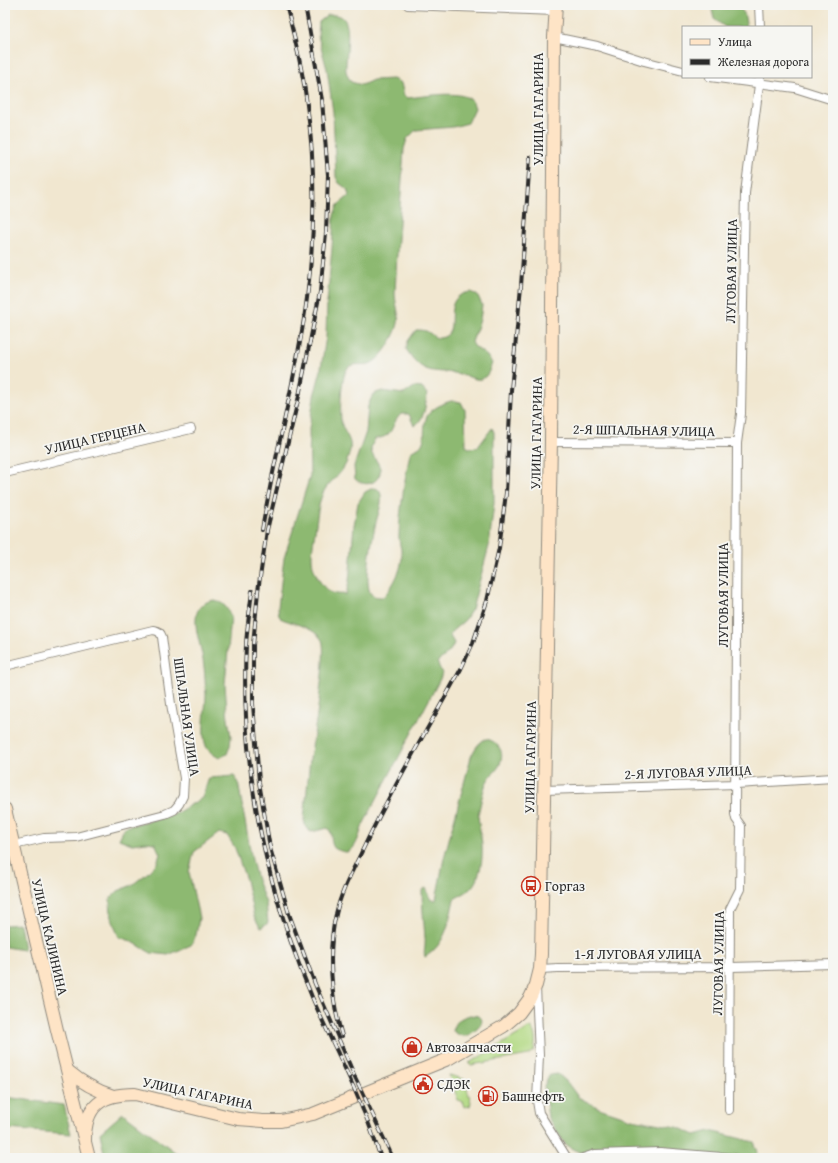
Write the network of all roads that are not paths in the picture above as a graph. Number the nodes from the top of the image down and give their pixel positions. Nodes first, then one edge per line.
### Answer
1 (408, 5) edge
2 (760, 5) edge
3 (556, 8) edge
4 (760, 26) edge
5 (554, 37) junction
6 (682, 71) edge
7 (727, 78) edge
8 (760, 80) edge
9 (833, 100) edge
10 (192, 429) dead end
11 (551, 442) junction
12 (737, 443) junction
13 (5, 473) edge
14 (5, 666) edge
15 (833, 778) edge
16 (736, 784) junction
17 (544, 790) junction
18 (5, 809) edge
19 (9, 846) edge
20 (833, 964) edge
21 (731, 967) junction
22 (540, 969) junction
23 (536, 985) junction
24 (68, 1071) junction
25 (113, 1096) junction
26 (729, 1110) dead end
27 (85, 1140) junction
28 (90, 1158) edge
29 (567, 1158) edge
30 (584, 1158) edge
31 (734, 1158) edge

1 - 3 street
2 - 4 street
3 - 5 main road, УЛИЦА ГАГАРИНА
5 - 6 street
5 - 11 main road, УЛИЦА ГАГАРИНА
7 - 8 street
8 - 9 street
8 - 12 street, ЛУГОВАЯ УЛИЦА
10 - 13 street, УЛИЦА ГЕРЦЕНА
11 - 12 street, 2-Я ШПАЛЬНАЯ УЛИЦА
11 - 17 main road, УЛИЦА ГАГАРИНА
12 - 16 street, ЛУГОВАЯ УЛИЦА
14 - 19 street, ШПАЛЬНАЯ УЛИЦА
15 - 16 street, 2-Я ЛУГОВАЯ УЛИЦА
16 - 17 street, 2-Я ЛУГОВАЯ УЛИЦА
16 - 21 street, ЛУГОВАЯ УЛИЦА
17 - 22 main road, УЛИЦА ГАГАРИНА
18 - 19 main road, УЛИЦА КАЛИНИНА
19 - 24 main road, УЛИЦА КАЛИНИНА
20 - 21 street, 1-Я ЛУГОВАЯ УЛИЦА
21 - 22 street, 1-Я ЛУГОВАЯ УЛИЦА
21 - 26 street, ЛУГОВАЯ УЛИЦА
22 - 23 main road, УЛИЦА ГАГАРИНА
23 - 25 main road, УЛИЦА ГАГАРИНА
23 - 29 street
24 - 25 main road
24 - 27 main road, УЛИЦА КАЛИНИНА
25 - 27 main road, УЛИЦА ГАГАРИНА
27 - 28 main road, УЛИЦА КАЛИНИНА
30 - 31 street

